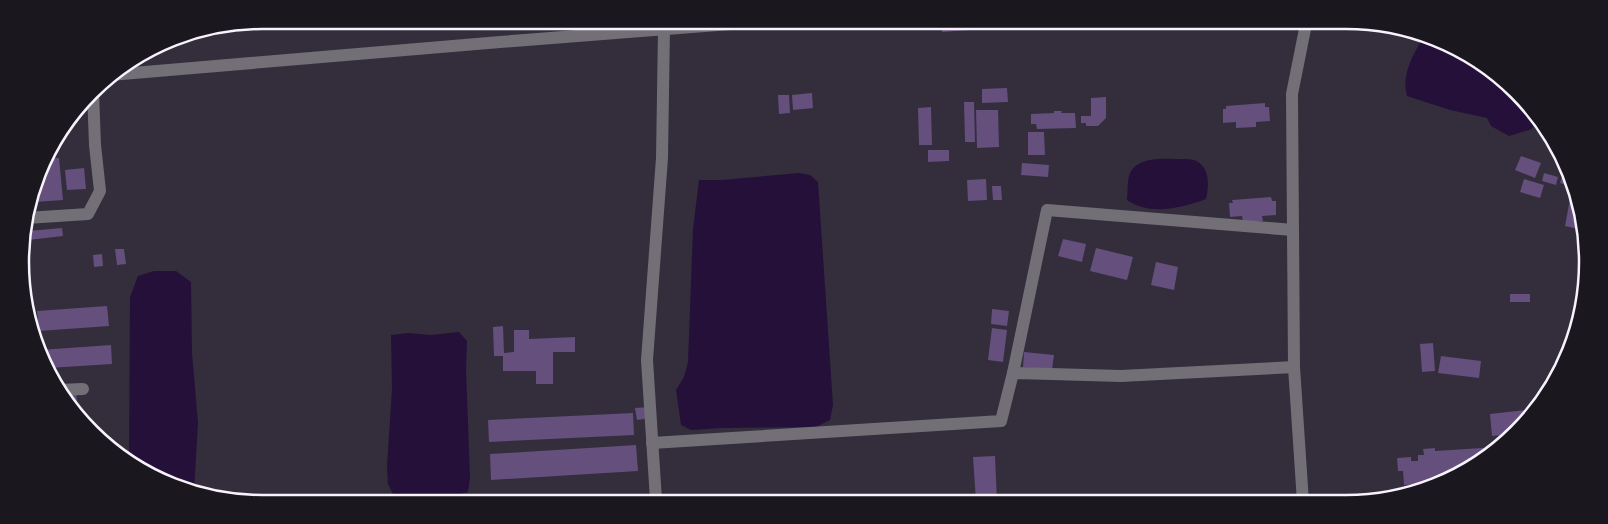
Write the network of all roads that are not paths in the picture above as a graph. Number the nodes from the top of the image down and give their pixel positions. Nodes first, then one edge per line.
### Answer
1 (664, 29) joint
2 (1305, 29) edge
3 (124, 74) edge
4 (94, 100) edge
5 (33, 218) edge
6 (1293, 230) junction
7 (1294, 367) junction
8 (1013, 374) junction
9 (84, 389) dead end
10 (67, 390) edge
11 (652, 443) junction
12 (656, 495) edge
13 (1303, 495) edge

1 - 3 street
1 - 11 street
2 - 6 street
4 - 5 street
6 - 7 street
6 - 8 street
7 - 8 street
7 - 13 street
8 - 11 street
9 - 10 street
11 - 12 street

